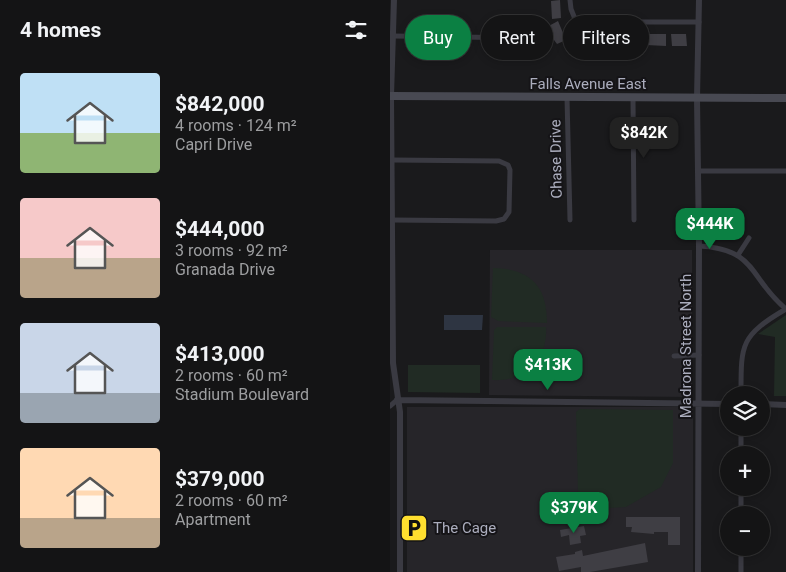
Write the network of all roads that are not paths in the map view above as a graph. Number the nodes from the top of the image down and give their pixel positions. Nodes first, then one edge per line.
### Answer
1 (394, 0) edge
2 (570, 0) edge
3 (699, 0) edge
4 (699, 22) junction
5 (393, 36) junction
6 (481, 37) edge
7 (391, 96) edge
8 (567, 98) junction
9 (633, 98) junction
10 (697, 98) junction
11 (786, 98) edge
12 (393, 160) junction
13 (698, 171) junction
14 (786, 171) edge
15 (393, 220) junction
16 (570, 220) dead end
17 (634, 220) dead end
18 (749, 238) dead end
19 (699, 246) junction
20 (738, 255) junction
21 (392, 287) edge
22 (786, 309) edge
23 (699, 355) junction
24 (674, 356) dead end
25 (392, 363) edge
26 (741, 386) edge
27 (397, 400) junction
28 (698, 402) junction
29 (720, 403) edge
30 (770, 404) edge
31 (786, 405) edge
32 (390, 406) edge
33 (741, 556) edge
34 (400, 572) edge
35 (698, 572) edge
36 (741, 572) edge

1 - 5 street
2 - 4 street
3 - 4 street, Madrona Street North
4 - 10 street, Madrona Street North
5 - 6 street
5 - 7 street
7 - 8 main road, Falls Avenue East
7 - 12 street
8 - 9 main road, Falls Avenue East
8 - 16 street, Chase Drive
9 - 10 main road, Falls Avenue East
9 - 17 street
10 - 11 main road, Falls Avenue East
10 - 13 street, Madrona Street North
12 - 15 street
12 - 15 street
13 - 14 street
13 - 19 street, Madrona Street North
15 - 21 street
18 - 20 street
19 - 20 street
19 - 23 street, Madrona Street North
20 - 22 street
21 - 25 street
22 - 26 street
23 - 24 street
23 - 28 street, Madrona Street North
25 - 27 street
27 - 28 street
27 - 32 street
27 - 34 street
28 - 29 street
28 - 35 street, Madrona Street North
30 - 31 street
33 - 36 street

